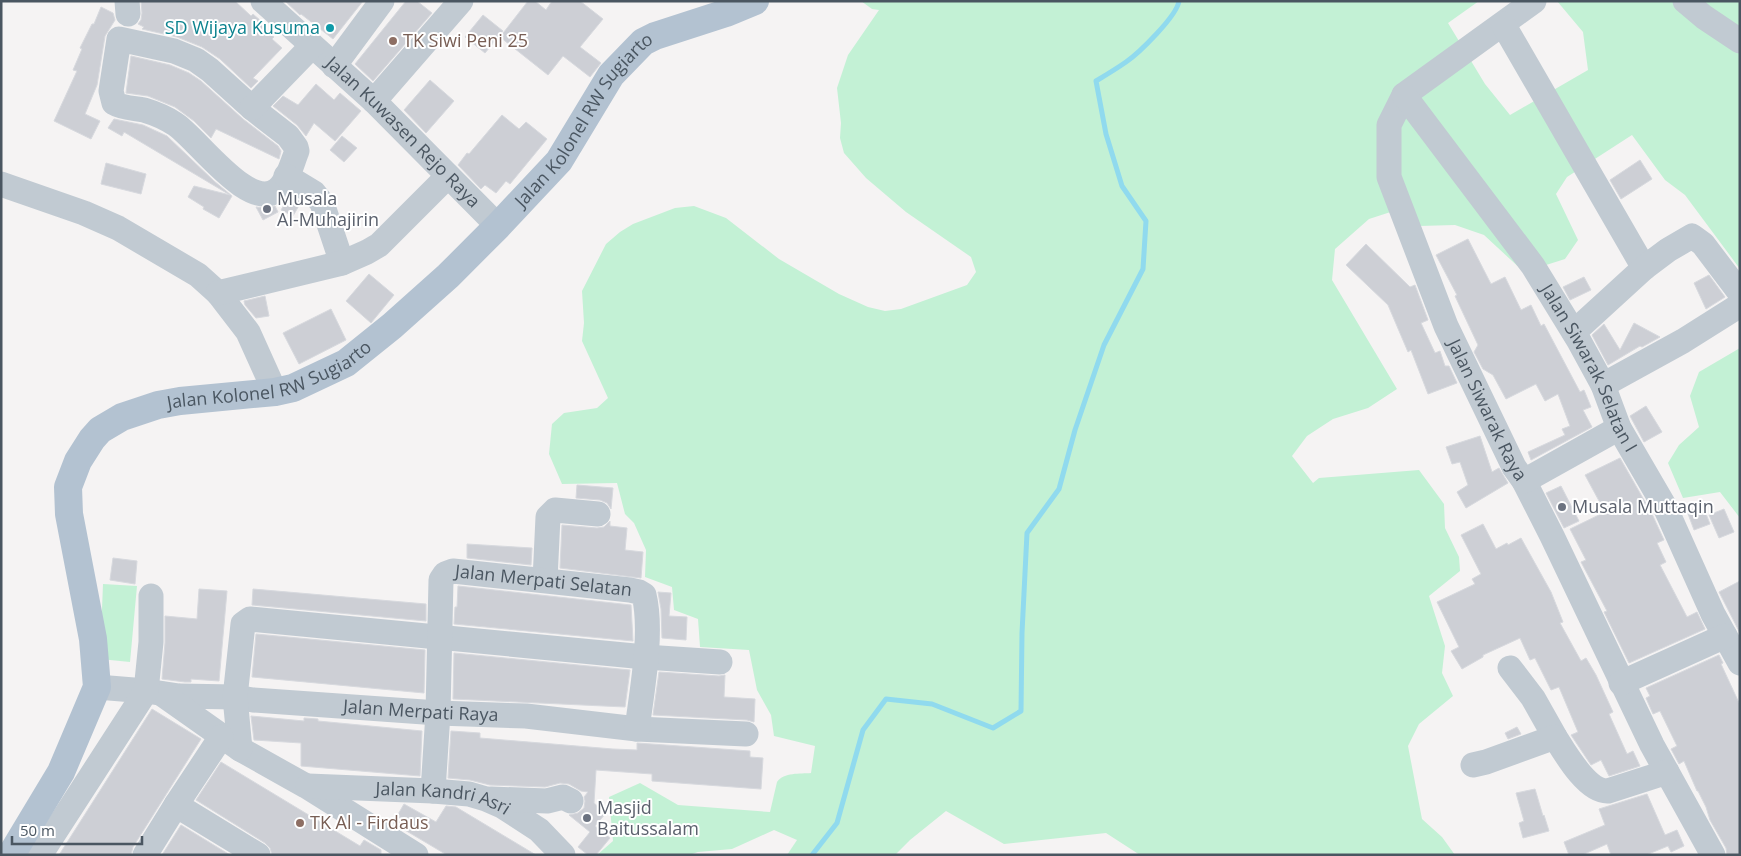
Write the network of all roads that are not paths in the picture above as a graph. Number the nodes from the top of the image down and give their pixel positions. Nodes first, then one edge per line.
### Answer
1 (263, 1) edge
2 (382, 1) edge
3 (461, 1) edge
4 (755, 1) edge
5 (1534, 1) edge
6 (1685, 1) edge
7 (1503, 24) junction
8 (1740, 41) edge
9 (312, 46) junction
10 (334, 66) junction
11 (1404, 95) junction
12 (374, 101) junction
13 (252, 108) junction
14 (286, 176) junction
15 (448, 176) junction
16 (1, 184) edge
17 (498, 226) junction
18 (342, 263) junction
19 (1644, 268) junction
20 (218, 293) junction
21 (1740, 293) edge
22 (1740, 304) edge
23 (1574, 332) junction
24 (1603, 385) junction
25 (276, 392) junction
26 (1619, 428) junction
27 (1524, 481) junction
28 (598, 514) dead end
29 (545, 580) junction
30 (151, 596) dead end
31 (1725, 636) junction
32 (440, 638) junction
33 (645, 657) junction
34 (720, 662) dead end
35 (1740, 663) edge
36 (1510, 668) dead end
37 (1621, 683) junction
38 (97, 687) junction
39 (154, 693) junction
40 (235, 696) junction
41 (438, 713) junction
42 (638, 729) junction
43 (746, 734) dead end
44 (1555, 737) junction
45 (231, 743) junction
46 (1472, 765) dead end
47 (1667, 772) junction
48 (306, 786) junction
49 (433, 791) junction
50 (486, 799) junction
51 (571, 801) dead end
52 (176, 805) junction
53 (400, 851) edge
54 (1709, 854) edge
55 (11, 855) edge
56 (40, 855) edge
57 (145, 855) edge
58 (258, 855) edge
59 (563, 855) edge

1 - 9 street, Jalan Kuwasen Rejo Raya
2 - 10 street
3 - 12 street
4 - 17 main road, Jalan Kolonel RW Sugiarto
5 - 7 street, Jalan Siwarak Raya
6 - 8 street
7 - 11 street, Jalan Siwarak Raya
7 - 19 street
9 - 10 street, Jalan Kuwasen Rejo Raya
9 - 13 street
10 - 12 street, Jalan Kuwasen Rejo Raya
11 - 23 street, Jalan Siwarak Selatan I
11 - 27 street, Jalan Siwarak Raya
12 - 15 street, Jalan Kuwasen Rejo Raya
13 - 14 street
13 - 14 street
14 - 18 street
15 - 17 street, Jalan Kuwasen Rejo Raya
15 - 18 street
16 - 20 street
17 - 25 main road, Jalan Kolonel RW Sugiarto
18 - 20 street
19 - 21 street
19 - 23 street
20 - 25 street
22 - 24 street
23 - 24 street, Jalan Siwarak Selatan I
24 - 26 street, Jalan Siwarak Selatan I
25 - 38 main road, Jalan Kolonel RW Sugiarto
26 - 27 street
26 - 31 street, Jalan Siwarak Selatan I
27 - 37 street, Jalan Siwarak Raya
28 - 29 street
29 - 32 street, Jalan Merpati Selatan
29 - 33 street, Jalan Merpati Selatan
30 - 39 street
31 - 35 street, Jalan Siwarak Selatan I
31 - 37 street
32 - 33 street
32 - 40 street
32 - 41 street, Jalan Merpati Selatan
33 - 34 street
33 - 42 street, Jalan Merpati Selatan
36 - 44 street
37 - 47 street, Jalan Siwarak Raya
38 - 39 street, Jalan Merpati Raya
38 - 55 main road, Jalan Kolonel RW Sugiarto
39 - 40 street, Jalan Merpati Raya
39 - 45 street, Jalan Kandri Asri
39 - 56 street
40 - 41 street, Jalan Merpati Raya
40 - 45 street
41 - 42 street, Jalan Merpati Raya
41 - 49 street, Jalan Merpati Selatan
42 - 43 street, Jalan Merpati Raya
44 - 46 street
44 - 47 street
45 - 48 street, Jalan Kandri Asri
45 - 52 street
47 - 54 street, Jalan Siwarak Raya
48 - 49 street, Jalan Kandri Asri
48 - 53 street, Jalan Kandri Asri
49 - 50 street, Jalan Kandri Asri
50 - 51 street
50 - 59 street, Jalan Kandri Asri
52 - 57 street
52 - 58 street

